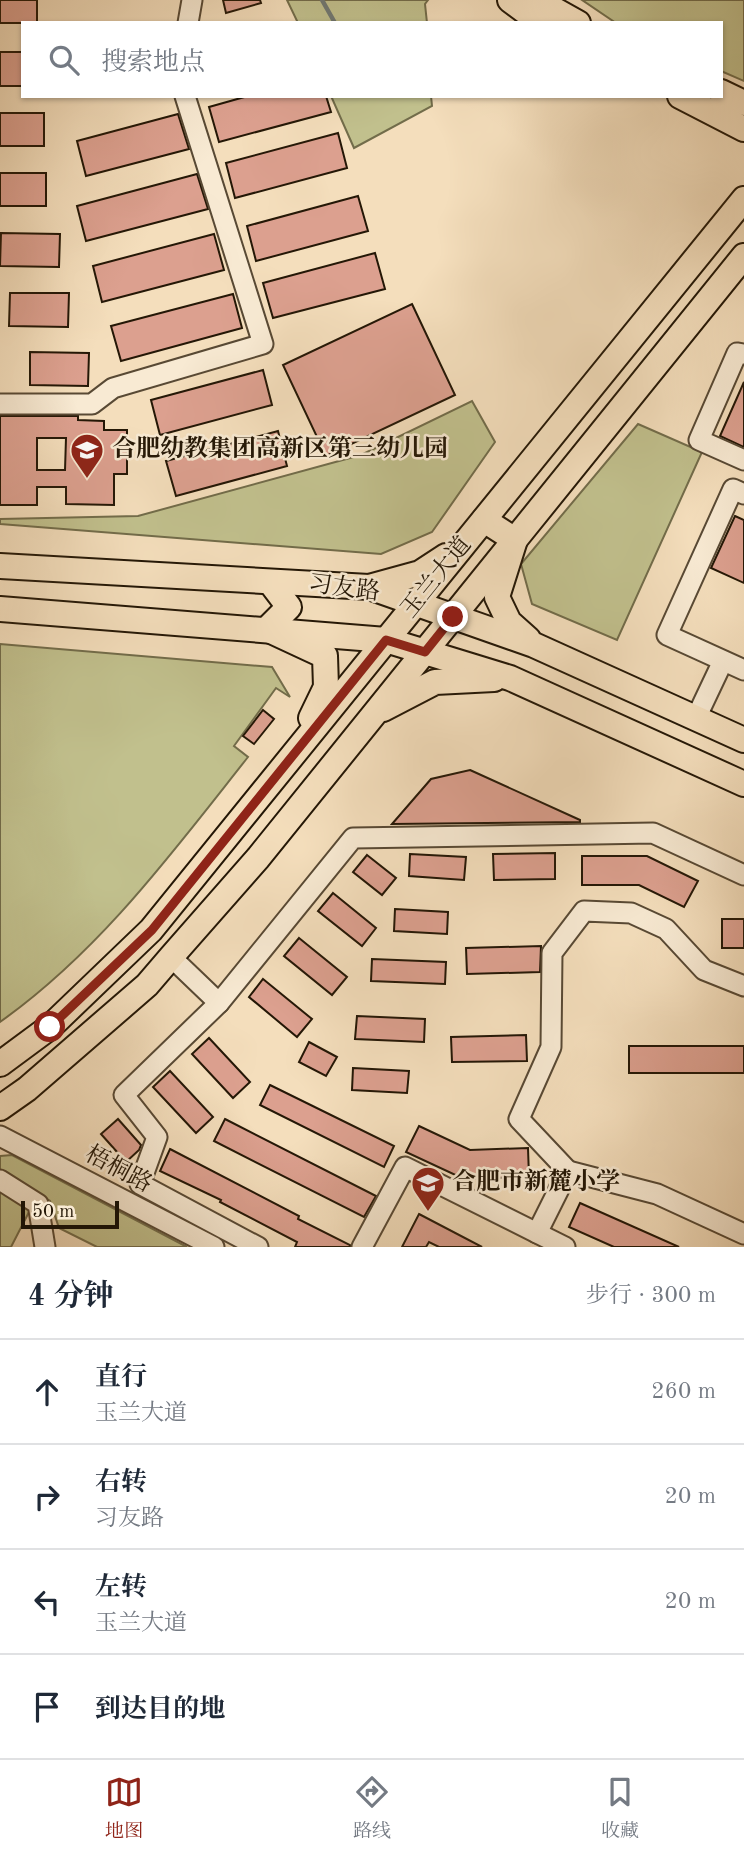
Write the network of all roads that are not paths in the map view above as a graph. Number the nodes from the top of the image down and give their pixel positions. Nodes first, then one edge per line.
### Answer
1 (192, 0) edge
2 (510, 0) edge
3 (537, 0) edge
4 (188, 21) edge
5 (538, 21) edge
6 (574, 21) edge
7 (723, 93) edge
8 (186, 98) edge
9 (684, 98) edge
10 (744, 103) edge
11 (744, 129) edge
12 (744, 199) edge
13 (744, 256) edge
14 (744, 354) edge
15 (0, 404) edge
16 (744, 460) edge
17 (744, 494) edge
18 (484, 520) junction
19 (515, 540) junction
20 (463, 545) junction
21 (0, 566) edge
22 (270, 582) junction
23 (369, 587) junction
24 (416, 604) junction
25 (0, 609) edge
26 (453, 617) junction
27 (267, 629) junction
28 (386, 640) junction
29 (534, 645) junction
30 (425, 652) junction
31 (723, 661) junction
32 (744, 670) edge
33 (510, 678) junction
34 (373, 715) junction
35 (696, 718) junction
36 (317, 726) junction
37 (744, 740) edge
38 (345, 749) junction
39 (295, 753) junction
40 (744, 784) edge
41 (744, 874) edge
42 (172, 957) junction
43 (744, 986) edge
44 (219, 1003) junction
45 (0, 1065) edge
46 (0, 1108) edge
47 (0, 1136) edge
48 (568, 1171) junction
49 (0, 1180) edge
50 (537, 1233) junction
51 (744, 1234) edge
52 (45, 1247) edge
53 (214, 1247) edge
54 (258, 1247) edge
55 (362, 1247) edge
56 (565, 1247) edge

1 - 4 street
2 - 5 main road
3 - 6 main road
7 - 10 main road
8 - 15 street
9 - 11 main road
12 - 18 main road, 玉兰大道
13 - 19 main road, 玉兰大道
14 - 16 street
17 - 31 street
18 - 19 main road
18 - 20 main road, 玉兰大道
19 - 26 main road, 玉兰大道
19 - 29 main road
20 - 23 main road
20 - 24 main road, 玉兰大道
21 - 22 main road, 习友路
22 - 23 main road, 习友路
22 - 27 main road
23 - 24 main road, 习友路
24 - 26 main road, 习友路
24 - 28 main road, 玉兰大道
25 - 27 main road, 习友路
26 - 29 main road, 习友路
26 - 30 main road, 玉兰大道
27 - 28 main road, 习友路
27 - 39 main road
28 - 30 main road, 习友路
28 - 36 main road, 玉兰大道
29 - 35 main road, 习友路
30 - 33 main road, 习友路
30 - 34 main road, 玉兰大道
31 - 32 street
31 - 35 street
33 - 34 main road
33 - 40 main road, 习友路
34 - 38 main road, 玉兰大道
35 - 37 main road, 习友路
36 - 38 main road
36 - 39 main road, 玉兰大道
38 - 42 main road, 玉兰大道
39 - 45 main road, 玉兰大道
41 - 44 street
42 - 44 street
42 - 46 main road, 玉兰大道
43 - 48 street
44 - 54 street
47 - 53 street, 梧桐路
48 - 50 street
48 - 51 street
49 - 52 street
50 - 55 street
50 - 56 street

